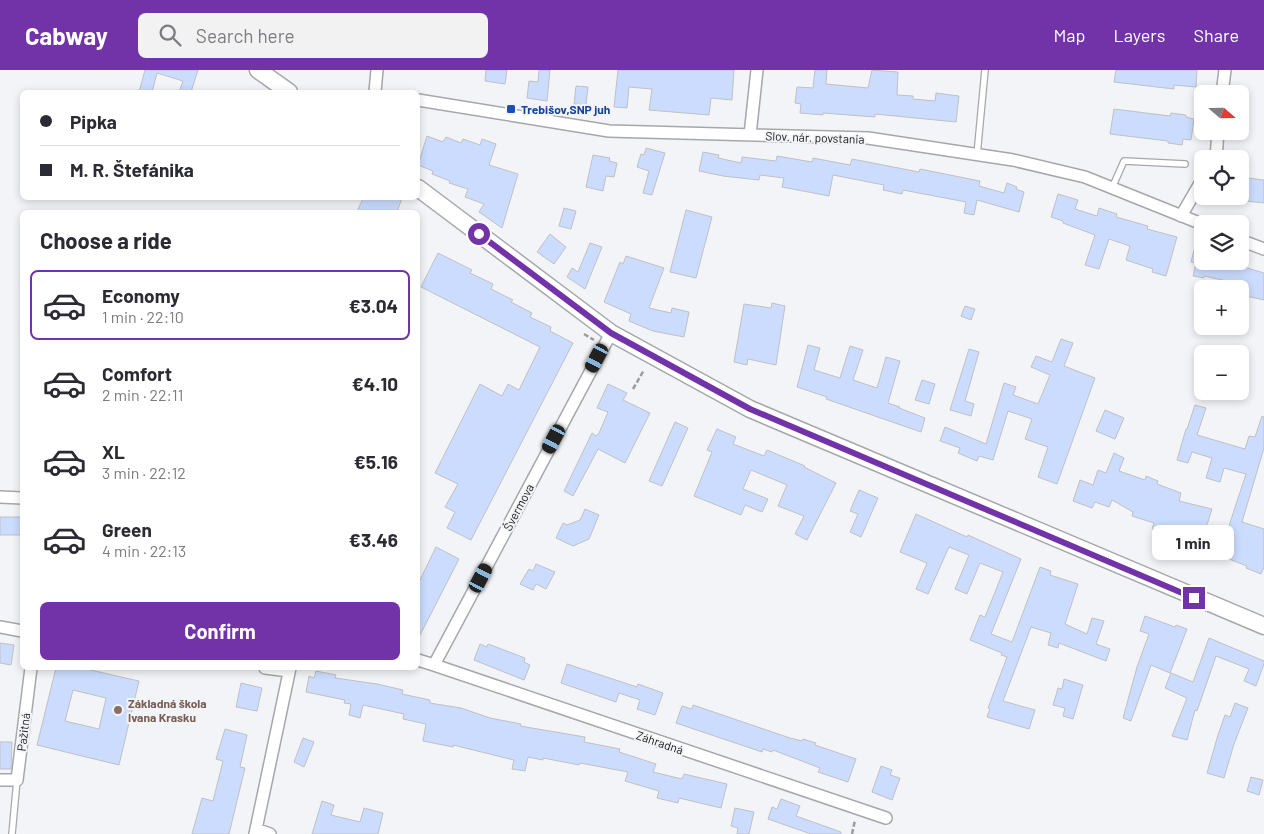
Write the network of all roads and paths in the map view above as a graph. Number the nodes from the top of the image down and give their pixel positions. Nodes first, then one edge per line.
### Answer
1 (258, 70) edge
2 (377, 70) edge
3 (757, 70) edge
4 (985, 70) edge
5 (1225, 70) edge
6 (1223, 85) edge
7 (286, 90) edge
8 (375, 90) edge
9 (420, 100) edge
10 (750, 135) junction
11 (977, 155) junction
12 (1185, 164) dead end
13 (1112, 188) junction
14 (420, 190) edge
15 (1194, 194) edge
16 (1181, 216) junction
17 (1194, 221) edge
18 (1249, 243) edge
19 (1264, 249) edge
20 (611, 333) junction
21 (644, 370) dead end
22 (633, 389) dead end
23 (0, 497) edge
24 (20, 498) edge
25 (1264, 626) edge
26 (0, 627) edge
27 (20, 631) edge
28 (420, 661) edge
29 (434, 665) junction
30 (31, 670) edge
31 (289, 670) edge
32 (0, 780) edge
33 (17, 780) junction
34 (886, 818) dead end
35 (256, 832) edge
36 (12, 834) edge
37 (270, 834) edge

1 - 7 street
2 - 8 street
3 - 10 street
4 - 11 lane
5 - 6 street
9 - 10 street, Slov. nár. povstania
10 - 11 street, Slov. nár. povstania
11 - 13 street, Slov. nár. povstania
12 - 13 lane
13 - 16 street, Slov. nár. povstania
14 - 20 street
15 - 16 street
16 - 17 street, Slov. nár. povstania
18 - 19 street
20 - 25 street
20 - 29 street, Švermova
21 - 22 path
23 - 24 street
26 - 27 street
28 - 29 street
29 - 34 street, Záhradná
30 - 33 street, Pažitná
31 - 35 street
32 - 33 street
33 - 36 lane
35 - 37 street

